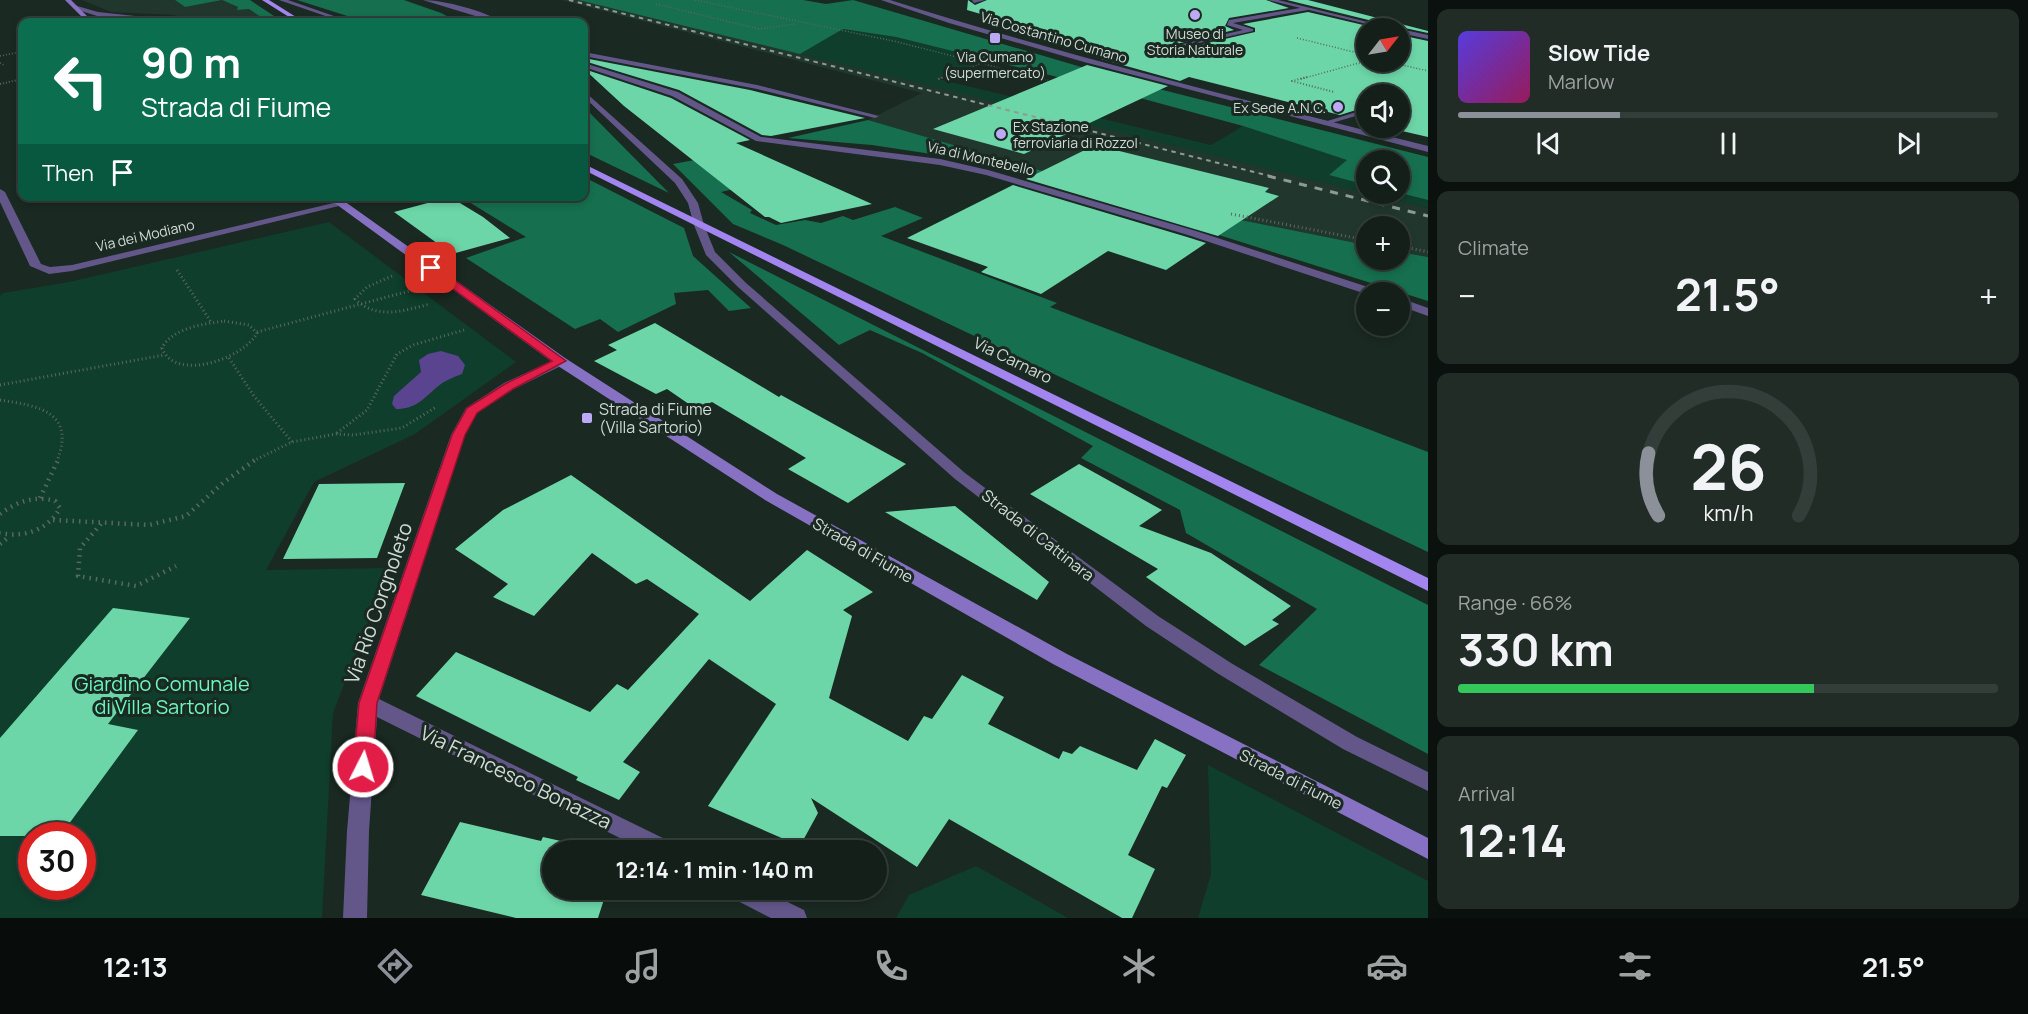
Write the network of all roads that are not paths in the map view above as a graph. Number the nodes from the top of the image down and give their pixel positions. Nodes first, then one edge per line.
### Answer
1 (68, 0) edge
2 (265, 0) edge
3 (282, 0) edge
4 (420, 0) edge
5 (426, 0) edge
6 (884, 0) edge
7 (982, 0) edge
8 (1271, 0) edge
9 (974, 1) edge
10 (77, 8) junction
11 (1306, 9) junction
12 (86, 18) edge
13 (120, 18) edge
14 (294, 18) edge
15 (336, 18) edge
16 (463, 18) edge
17 (488, 18) edge
18 (1356, 20) edge
19 (1410, 34) edge
20 (1428, 38) edge
21 (1177, 46) dead end
22 (588, 55) edge
23 (588, 66) edge
24 (588, 97) edge
25 (1356, 114) edge
26 (875, 116) dead end
27 (1325, 123) junction
28 (1428, 149) edge
29 (588, 169) edge
30 (0, 192) edge
31 (332, 201) edge
32 (337, 201) edge
33 (699, 225) junction
34 (1356, 286) edge
35 (1410, 306) edge
36 (1428, 312) edge
37 (560, 361) junction
38 (1428, 585) edge
39 (368, 703) junction
40 (1428, 782) edge
41 (644, 840) edge
42 (1428, 849) edge
43 (760, 900) edge
44 (355, 918) edge
45 (795, 918) edge

1 - 10 main road
2 - 14 main road
3 - 15 street
4 - 16 street
5 - 17 street
6 - 27 street, Via Costantino Cumano
7 - 9 street
8 - 11 street
10 - 12 main road
10 - 13 street
11 - 18 street
11 - 21 street
19 - 20 street
22 - 26 street
23 - 34 street, Via di Montebello
24 - 33 street, Strada di Cattinara
25 - 27 street
27 - 28 street, Via Costantino Cumano
29 - 33 main road, Via Carnaro
30 - 31 street, Via dei Modiano
32 - 37 main road, Strada di Fiume
33 - 38 main road, Via Carnaro
33 - 40 street, Strada di Cattinara
35 - 36 street
37 - 39 street, Via Rio Corgnoleto
37 - 42 main road, Strada di Fiume
39 - 41 street, Via Francesco Bonazza
39 - 44 street, Via Rio Corgnoleto
43 - 45 street

